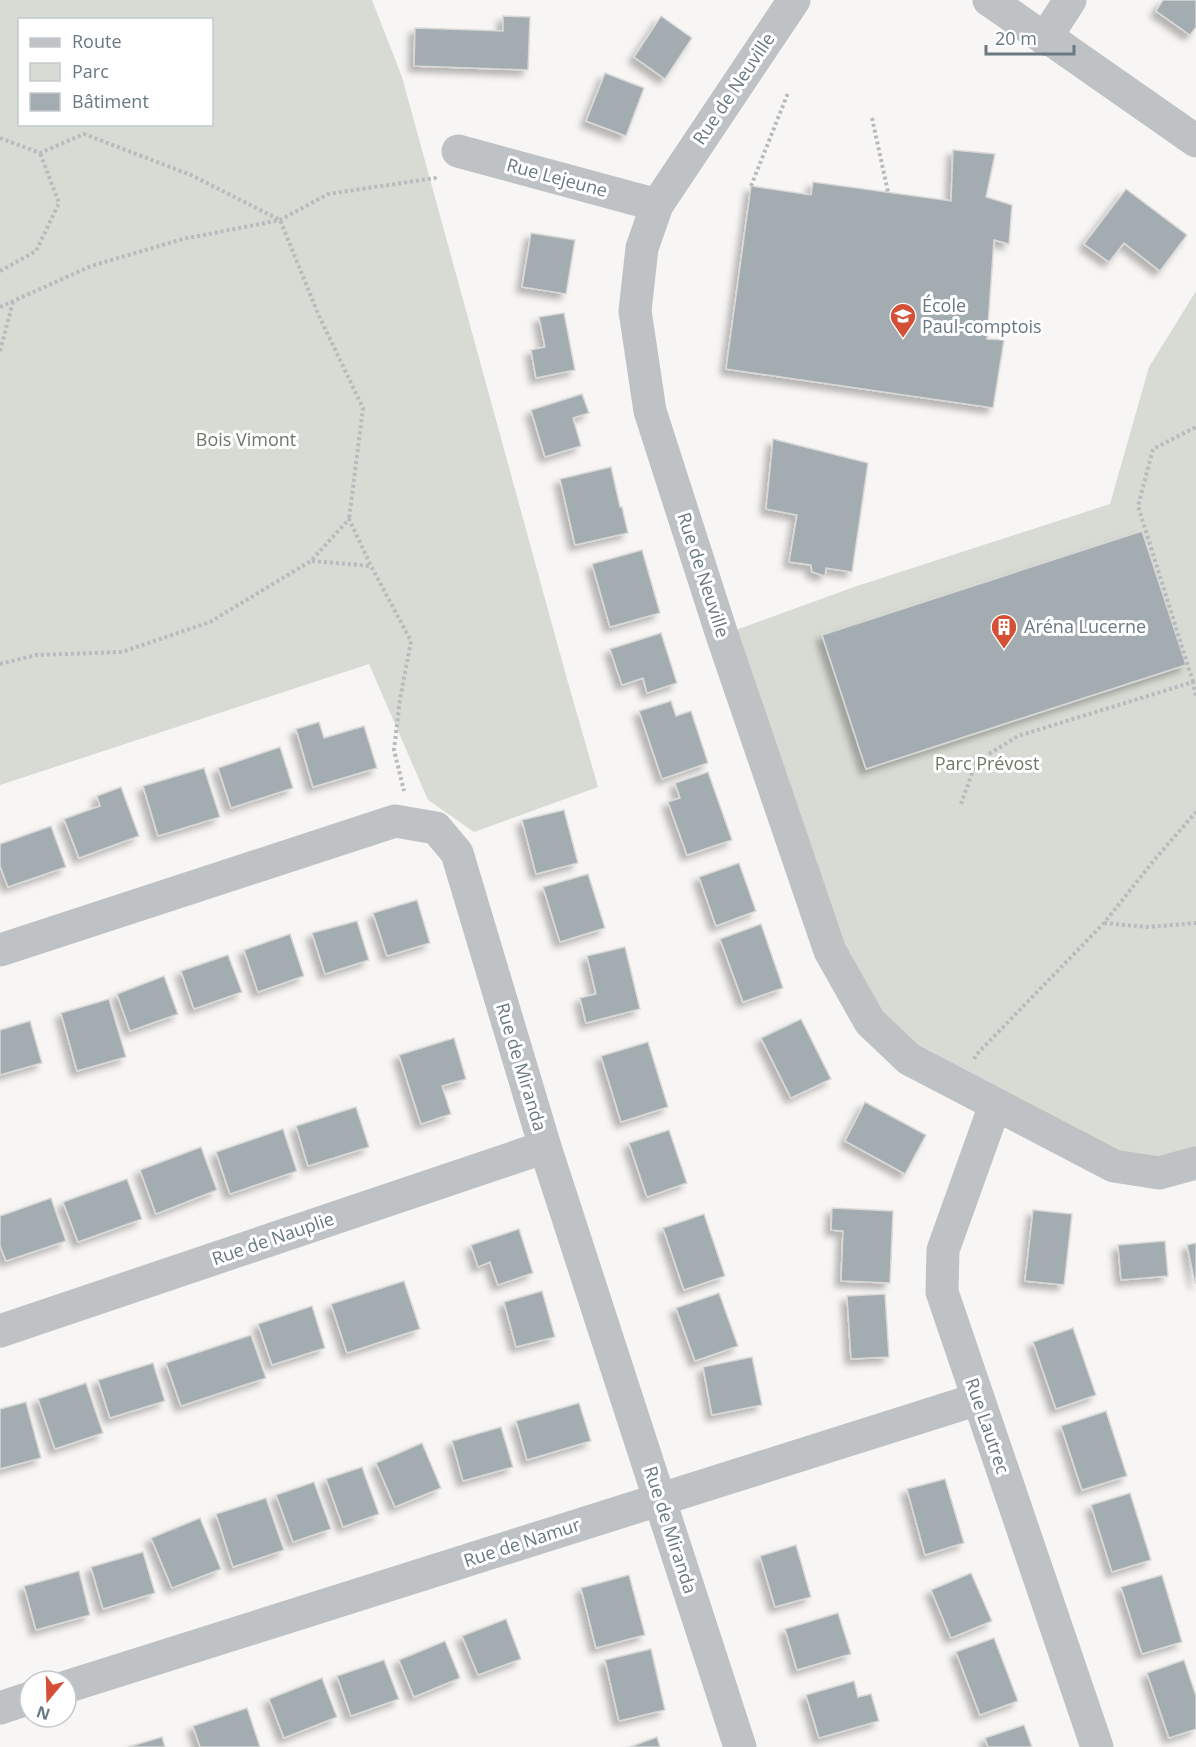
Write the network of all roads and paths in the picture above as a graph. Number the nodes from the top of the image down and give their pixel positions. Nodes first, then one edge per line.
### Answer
1 (794, 0) edge
2 (989, 0) edge
3 (1070, 0) edge
4 (1044, 39) junction
5 (788, 93) dead end
6 (872, 118) dead end
7 (0, 138) edge
8 (1196, 141) edge
9 (458, 151) joint
10 (40, 153) junction
11 (752, 186) dead end
12 (888, 192) dead end
13 (657, 205) junction
14 (280, 220) junction
15 (0, 271) edge
16 (13, 301) junction
17 (0, 307) edge
18 (0, 351) edge
19 (1196, 427) edge
20 (349, 519) junction
21 (311, 561) junction
22 (371, 566) junction
23 (0, 664) edge
24 (1193, 682) junction
25 (1196, 697) edge
26 (960, 804) dead end
27 (1196, 812) edge
28 (412, 824) junction
29 (1104, 923) junction
30 (1196, 923) edge
31 (0, 950) edge
32 (959, 1085) junction
33 (995, 1104) junction
34 (545, 1147) junction
35 (1196, 1163) edge
36 (0, 1331) edge
37 (978, 1399) junction
38 (660, 1499) junction
39 (78, 1683) edge
40 (18, 1702) edge
41 (0, 1708) edge
42 (740, 1747) edge
43 (1097, 1747) edge

1 - 13 street, Rue de Neuville
2 - 4 street
3 - 4 street
4 - 8 street
5 - 11 path
6 - 12 path
7 - 10 path
9 - 13 street, Rue Lejeune
9 - 14 path
10 - 14 path
10 - 15 path
13 - 32 street, Rue de Neuville
14 - 16 path
14 - 20 path
16 - 17 path
16 - 18 path
19 - 24 path
20 - 21 path
20 - 22 path
21 - 22 path
21 - 23 path
22 - 28 path
24 - 25 path
24 - 26 path
27 - 29 path
28 - 31 street, Rue de Miranda
28 - 34 street, Rue de Miranda
29 - 30 path
29 - 32 path
32 - 33 street, Rue de Neuville
33 - 35 street, Rue de Neuville
33 - 37 street, Rue Lautrec
34 - 36 street, Rue de Nauplie
34 - 38 street, Rue de Miranda
37 - 38 street, Rue de Namur
37 - 43 street, Rue Lautrec
38 - 39 street, Rue de Namur
38 - 42 street, Rue de Miranda
40 - 41 street

